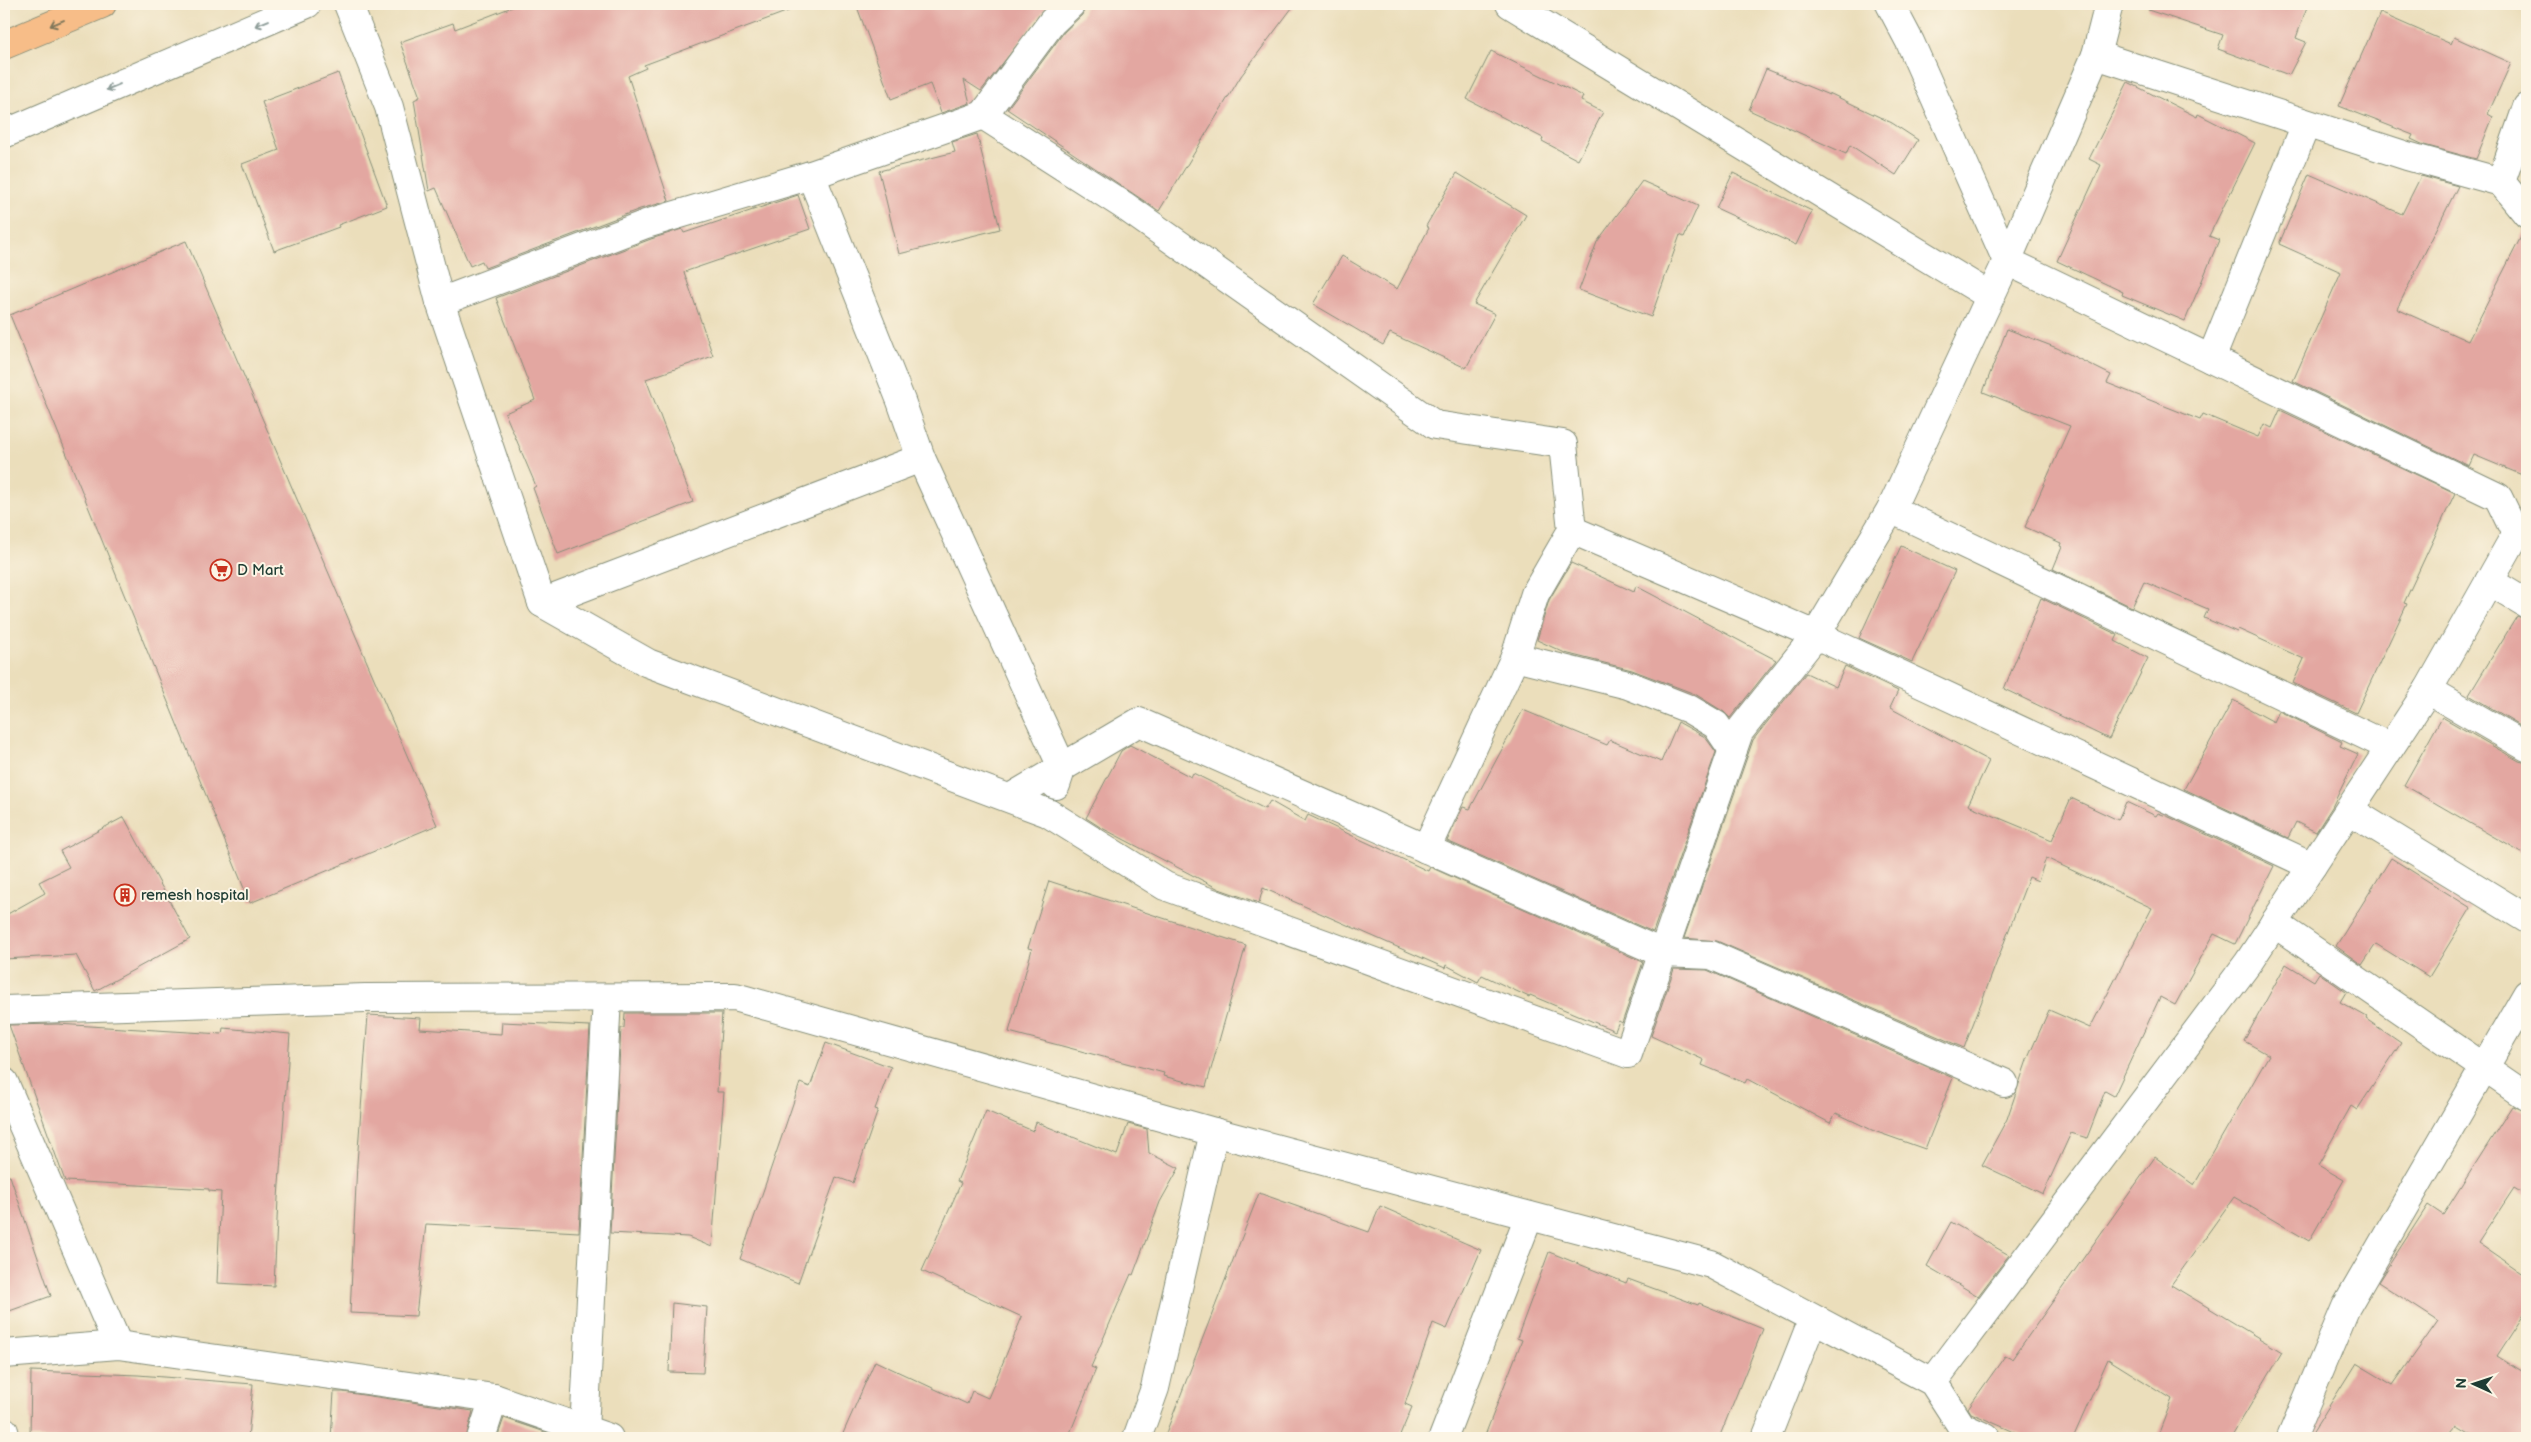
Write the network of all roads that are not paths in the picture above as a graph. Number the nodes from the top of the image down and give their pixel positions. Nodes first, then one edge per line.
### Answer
1 (102, 4) edge
2 (307, 4) edge
3 (348, 4) edge
4 (1071, 4) edge
5 (1510, 4) edge
6 (1890, 4) edge
7 (2109, 4) edge
8 (4, 45) edge
9 (2096, 55) junction
10 (2527, 107) edge
11 (983, 115) junction
12 (2306, 124) junction
13 (4, 134) edge
14 (811, 175) junction
15 (2501, 182) junction
16 (2527, 214) edge
17 (2007, 261) junction
18 (1990, 296) junction
19 (440, 302) junction
20 (2212, 359) junction
21 (921, 458) junction
22 (1891, 509) junction
23 (1572, 530) junction
24 (2489, 581) junction
25 (542, 603) junction
26 (2527, 604) edge
27 (1816, 635) junction
28 (1515, 657) junction
29 (2428, 690) junction
30 (2390, 747) junction
31 (2527, 747) edge
32 (1733, 750) junction
33 (1062, 767) junction
34 (1010, 798) junction
35 (2349, 810) junction
36 (1048, 813) junction
37 (1426, 849) junction
38 (2312, 866) junction
39 (2527, 919) edge
40 (2274, 923) junction
41 (1662, 953) junction
42 (2527, 994) edge
43 (607, 998) junction
44 (4, 1010) edge
45 (2485, 1068) junction
46 (4, 1082) edge
47 (2004, 1083) dead end
48 (2527, 1097) edge
49 (1214, 1132) junction
50 (1529, 1216) junction
51 (1813, 1319) junction
52 (118, 1345) junction
53 (4, 1354) edge
54 (1933, 1382) junction
55 (494, 1398) junction
56 (4, 1430) edge
57 (596, 1434) edge
58 (6, 1438) edge
59 (481, 1438) edge
60 (1137, 1438) edge
61 (1443, 1438) edge
62 (1766, 1438) edge
63 (1986, 1438) edge
64 (2291, 1438) edge

1 -> 8 highway
2 -> 13 street
3 - 19 street
4 - 11 street
5 - 18 street
6 - 17 street
7 - 9 street
9 - 12 street
9 - 17 street
10 - 15 street
11 - 14 street
11 - 23 street
12 - 15 street
12 - 20 street
14 - 19 street
14 - 21 street
15 - 16 street
17 - 18 street
17 - 20 street
18 - 22 street
19 - 25 street
20 - 24 street
21 - 25 street
21 - 33 street
22 - 27 street
22 - 30 street
23 - 27 street
23 - 28 street
24 - 26 street
24 - 29 street
25 - 34 street
27 - 32 street
27 - 38 street
28 - 32 street
28 - 37 street
29 - 30 street
29 - 31 street
30 - 35 street
32 - 41 street
33 - 34 street
33 - 36 street
33 - 37 street
34 - 36 street
35 - 38 street
35 - 39 street
36 - 41 street
37 - 41 street
38 - 40 street
40 - 45 street
40 - 54 street
41 - 47 street
42 - 45 street
43 - 44 street
43 - 49 street
43 - 57 street
45 - 48 street
45 - 64 street
46 - 52 street
49 - 50 street
49 - 60 street
50 - 51 street
50 - 61 street
51 - 54 street
51 - 62 street
52 - 53 street
52 - 55 street
54 - 63 street
55 - 57 street
55 - 59 street
56 - 58 street

